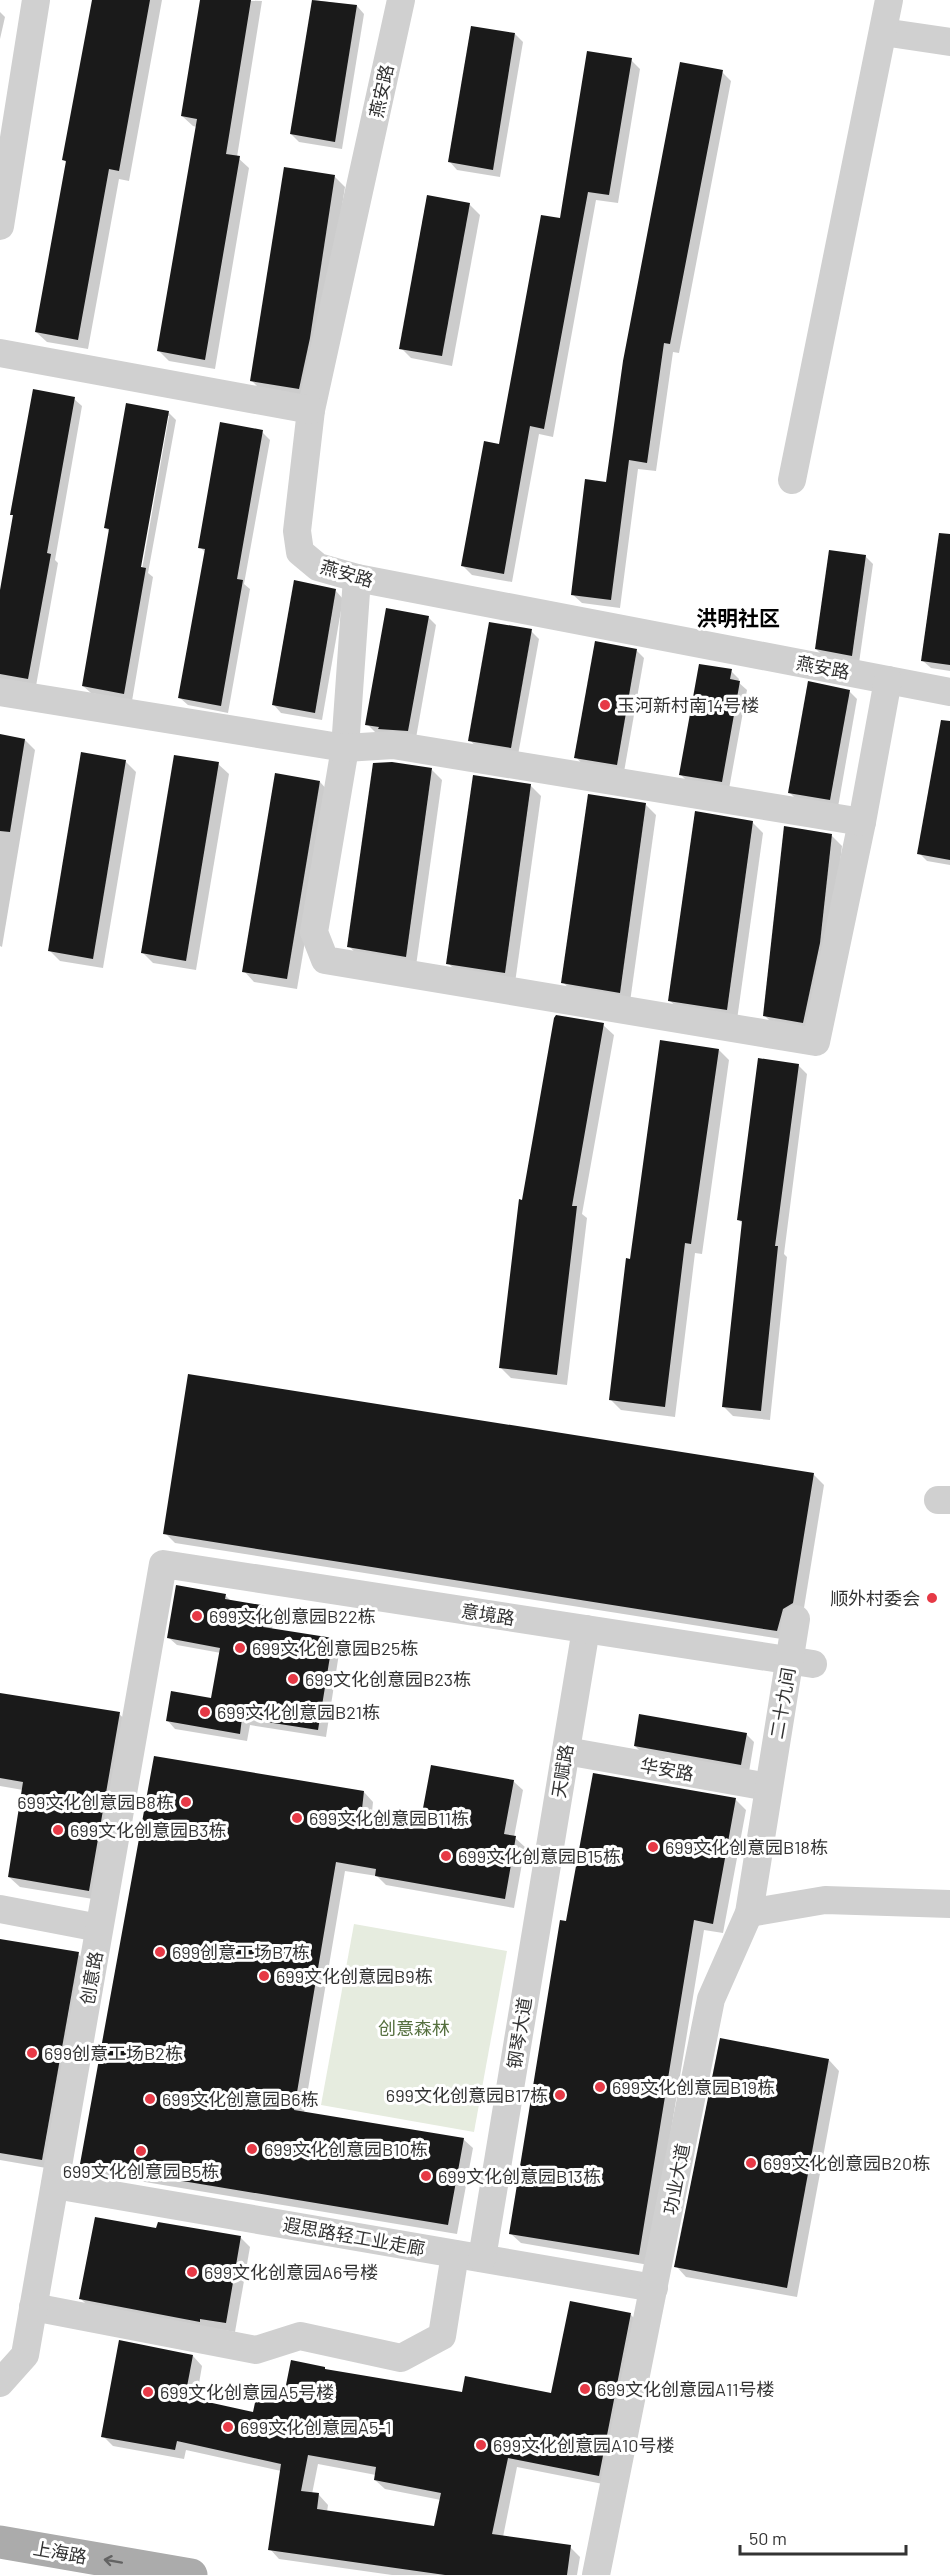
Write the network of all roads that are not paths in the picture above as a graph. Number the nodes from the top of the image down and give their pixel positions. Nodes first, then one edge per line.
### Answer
1 (36, 0) edge
2 (401, 0) edge
3 (889, 0) edge
4 (883, 32) junction
5 (950, 42) edge
6 (0, 224) edge
7 (0, 353) edge
8 (311, 410) junction
9 (792, 480) dead end
10 (357, 578) junction
11 (888, 680) junction
12 (0, 692) edge
13 (950, 692) edge
14 (345, 748) junction
15 (862, 822) junction
16 (163, 1564) joint
17 (796, 1619) dead end
18 (586, 1629) junction
19 (801, 1662) junction
20 (566, 1751) junction
21 (768, 1787) junction
22 (0, 1895) edge
23 (950, 1904) edge
24 (0, 1907) edge
25 (749, 1913) junction
26 (539, 1914) joint
27 (99, 1928) junction
28 (55, 2184) junction
29 (468, 2256) junction
30 (654, 2288) junction
31 (33, 2307) junction
32 (0, 2384) edge
33 (0, 2542) edge
34 (0, 2565) edge
35 (60, 2575) edge
36 (191, 2575) edge
37 (596, 2575) edge

1 - 6 street
2 - 8 street, 燕安路
3 - 4 street
4 - 5 street
4 - 9 street
7 - 8 street
8 - 10 street, 燕安路
10 - 11 street, 燕安路
10 - 14 street
11 - 13 street, 燕安路
11 - 15 street
12 - 14 street
14 - 15 street
14 - 15 street
16 - 18 street, 意境路
16 - 27 street, 创意路
17 - 19 street, 二十九间
18 - 19 street, 意境路
18 - 20 street, 天赋路
19 - 21 street, 二十九间
20 - 21 street, 华安路
20 - 26 street, 天赋路
21 - 25 street, 功业大道
22 - 24 street
23 - 25 street
24 - 27 street
25 - 30 street, 功业大道
26 - 29 street, 钢琴大道
27 - 28 street, 创意路
28 - 29 street, 遐思路轻工业走廊
28 - 31 street, 创意路
29 - 30 street, 遐思路轻工业走廊
29 - 31 street, 钢琴大道
30 - 37 street, 功业大道
31 - 32 street, 创意路
36 -> 33 main road, 上海路
34 - 35 main road, 上海路

